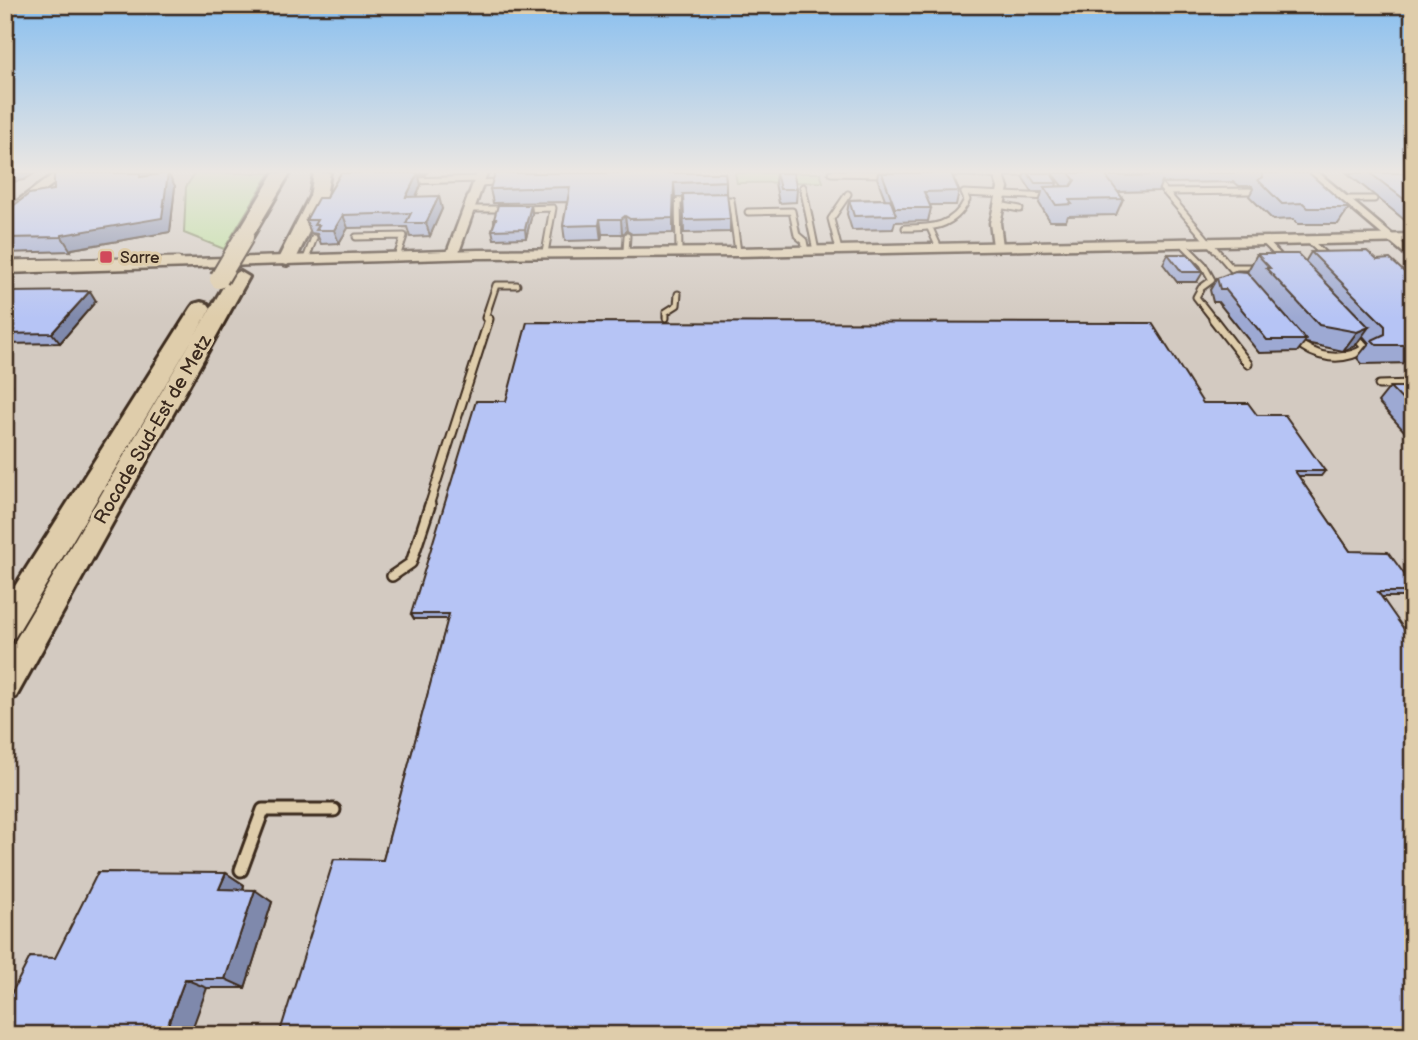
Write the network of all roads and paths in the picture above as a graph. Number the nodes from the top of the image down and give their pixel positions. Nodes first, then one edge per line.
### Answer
1 (260, 222) edge
2 (264, 222) edge
3 (305, 222) edge
4 (464, 222) edge
5 (551, 222) edge
6 (678, 222) edge
7 (734, 222) edge
8 (794, 222) edge
9 (807, 222) edge
10 (832, 222) edge
11 (949, 222) edge
12 (995, 222) edge
13 (1190, 222) edge
14 (1371, 222) edge
15 (905, 228) dead end
16 (930, 228) junction
17 (627, 236) dead end
18 (253, 237) junction
19 (356, 237) dead end
20 (1413, 238) edge
21 (314, 239) edge
22 (1391, 239) junction
23 (1308, 240) junction
24 (1264, 241) junction
25 (1181, 242) junction
26 (1208, 242) junction
27 (998, 246) junction
28 (939, 248) junction
29 (839, 250) junction
30 (626, 251) junction
31 (679, 251) junction
32 (811, 251) junction
33 (738, 252) junction
34 (545, 253) junction
35 (452, 255) junction
36 (397, 257) junction
37 (1413, 258) edge
38 (287, 259) junction
39 (306, 259) junction
40 (188, 261) junction
41 (5, 263) edge
42 (1333, 264) edge
43 (1231, 267) junction
44 (1266, 267) edge
45 (1277, 267) edge
46 (5, 269) edge
47 (229, 278) junction
48 (517, 285) dead end
49 (1249, 288) edge
50 (678, 294) dead end
51 (666, 318) dead end
52 (1285, 329) edge
53 (1349, 330) edge
54 (1248, 364) dead end
55 (1413, 384) edge
56 (1379, 385) dead end
57 (392, 576) dead end
58 (5, 628) edge
59 (5, 687) edge
60 (334, 810) dead end
61 (241, 870) dead end

1 - 18 highway, Rocade Sud-Est de Metz
2 - 18 highway, Rocade Sud-Est de Metz
3 - 38 highway
4 - 35 street
5 - 34 lane
6 - 31 lane
7 - 33 lane
8 - 32 lane
9 - 32 lane
10 - 29 lane
11 - 16 lane
12 - 27 street
13 - 26 lane
14 - 22 street
15 - 16 lane
16 - 28 lane
17 - 30 lane
18 - 47 highway, Rocade Sud-Est de Metz, bridge
19 - 36 lane
20 - 22 street
21 - 39 lane
22 - 23 street
22 - 37 street
23 - 24 street
23 - 42 lane
24 - 26 street
24 - 45 lane
25 - 26 street
25 - 27 street
25 - 54 lane
26 - 43 lane
27 - 28 street
28 - 29 street
29 - 32 street
30 - 31 street
30 - 34 street
31 - 33 street
32 - 33 street
34 - 35 street
35 - 36 street
36 - 39 street
38 - 39 street
38 - 40 street
40 - 41 lane
40 - 46 street
43 - 44 lane
43 - 49 lane
47 - 58 highway, Rocade Sud-Est de Metz
47 - 59 highway, Rocade Sud-Est de Metz
48 - 57 lane
50 - 51 lane
52 - 53 lane
55 - 56 lane
60 - 61 lane

